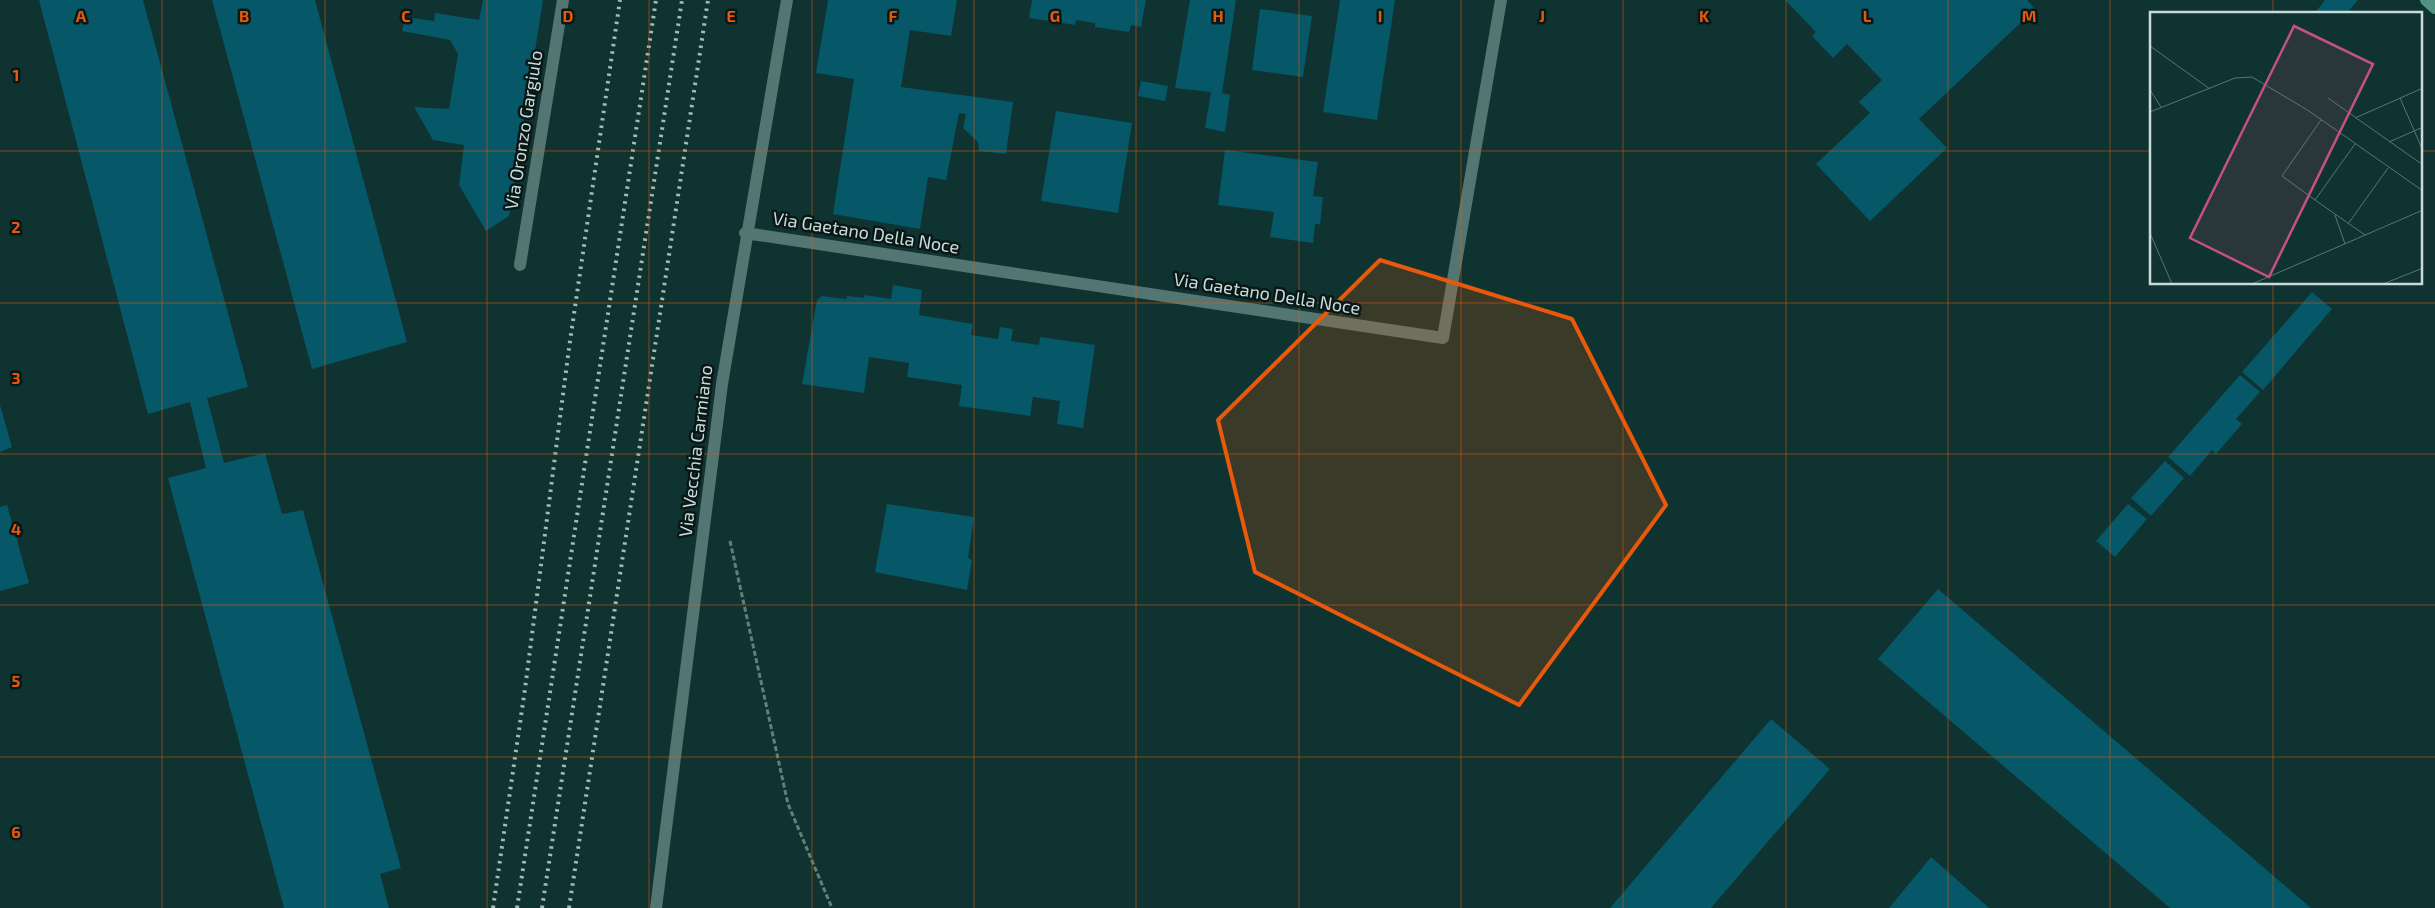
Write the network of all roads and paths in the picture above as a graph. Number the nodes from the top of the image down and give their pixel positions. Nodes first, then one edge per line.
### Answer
1 (563, 0) edge
2 (787, 0) edge
3 (1501, 0) edge
4 (2426, 0) edge
5 (2435, 8) edge
6 (746, 233) junction
7 (520, 265) dead end
8 (728, 532) dead end
9 (656, 908) edge
10 (832, 908) edge

1 - 7 street, Via Oronzo Gargiulo
2 - 6 street, Via Vecchia Carmiano
3 - 6 street, Via Gaetano Della Noce
4 - 5 main road
6 - 9 street, Via Vecchia Carmiano
8 - 10 path

